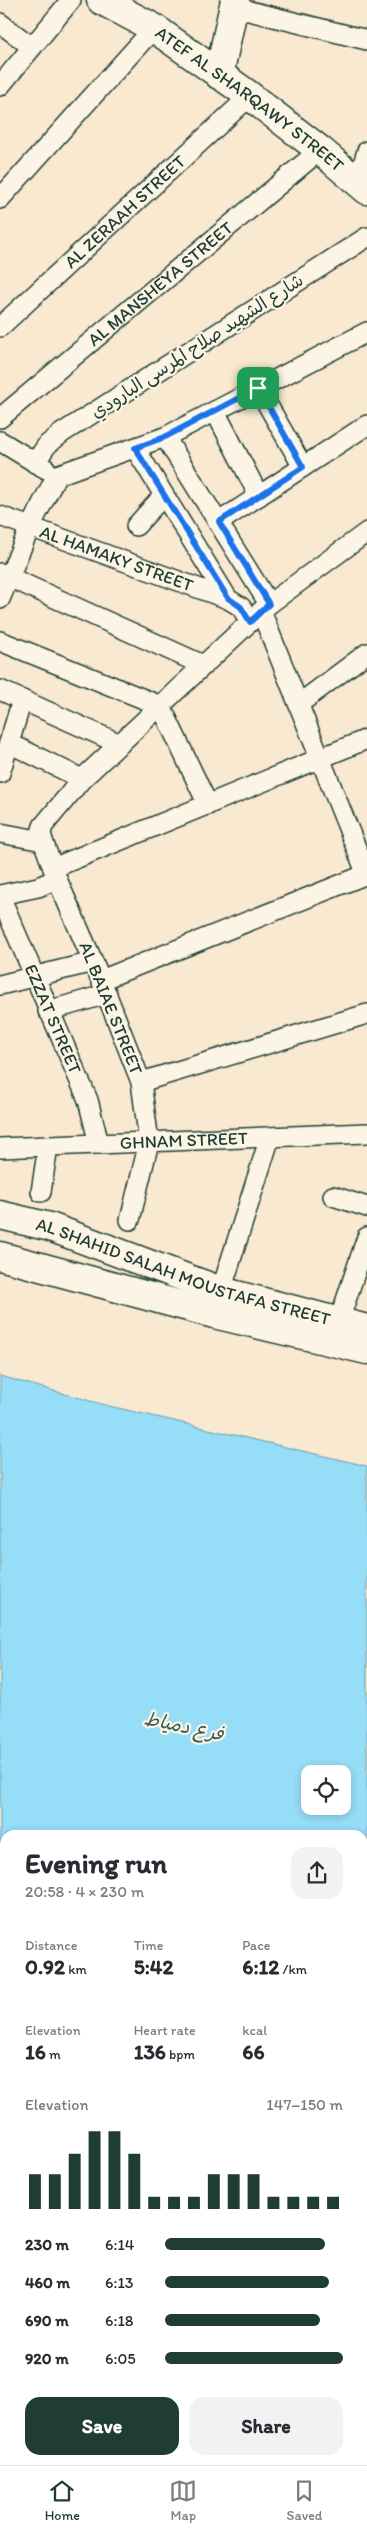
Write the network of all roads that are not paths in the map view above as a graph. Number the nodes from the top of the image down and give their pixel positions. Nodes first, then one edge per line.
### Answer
1 (70, 0) edge
2 (101, 0) edge
3 (229, 2) edge
4 (0, 23) edge
5 (154, 28) junction
6 (367, 40) edge
7 (32, 47) junction
8 (212, 71) junction
9 (0, 86) edge
10 (250, 96) junction
11 (320, 150) junction
12 (367, 151) edge
13 (362, 186) edge
14 (0, 199) edge
15 (367, 237) edge
16 (0, 327) edge
17 (367, 332) edge
18 (258, 388) junction
19 (215, 411) junction
20 (0, 418) edge
21 (367, 425) edge
22 (165, 437) junction
23 (0, 441) edge
24 (135, 448) junction
25 (35, 463) junction
26 (303, 467) junction
27 (57, 475) junction
28 (163, 496) junction
29 (259, 496) junction
30 (0, 516) edge
31 (219, 522) junction
32 (136, 526) dead end
33 (30, 527) junction
34 (367, 532) edge
35 (5, 575) edge
36 (228, 598) junction
37 (0, 599) edge
38 (260, 612) junction
39 (0, 641) edge
40 (367, 653) edge
41 (204, 665) junction
42 (0, 690) edge
43 (22, 700) junction
44 (299, 704) junction
45 (161, 706) junction
46 (367, 739) edge
47 (9, 743) junction
48 (120, 744) junction
49 (320, 759) junction
50 (0, 773) edge
51 (82, 779) junction
52 (208, 804) junction
53 (0, 833) edge
54 (43, 841) junction
55 (55, 874) junction
56 (367, 875) edge
57 (0, 896) edge
58 (93, 962) junction
59 (33, 977) junction
60 (0, 985) edge
61 (104, 987) junction
62 (48, 1011) junction
63 (367, 1014) edge
64 (141, 1082) junction
65 (367, 1133) edge
66 (270, 1137) junction
67 (150, 1142) junction
68 (99, 1144) junction
69 (48, 1146) junction
70 (0, 1148) edge
71 (41, 1192) dead end
72 (332, 1196) dead end
73 (367, 1206) edge
74 (0, 1215) edge
75 (130, 1220) dead end
76 (367, 1237) edge
77 (0, 1256) edge
78 (221, 1291) junction
79 (339, 1321) junction
80 (367, 1329) edge
81 (367, 1350) edge

1 - 7 street
2 - 5 main road, ATEF AL SHARQAWY STREET
3 - 6 street
3 - 8 main road
4 - 7 street
5 - 8 main road, ATEF AL SHARQAWY STREET
5 - 14 street
7 - 9 street
8 - 10 main road, ATEF AL SHARQAWY STREET
10 - 11 main road, ATEF AL SHARQAWY STREET
10 - 16 street, AL ZERAAH STREET
11 - 13 main road, ATEF AL SHARQAWY STREET
11 - 20 street, AL MANSHEYA STREET
12 - 13 street
15 - 25 street, شارع الشهيد صلاح المرسى البارودي
17 - 18 street
18 - 19 street
18 - 26 street
19 - 22 street
19 - 29 street
21 - 26 street
22 - 24 street
22 - 31 street
23 - 25 street
24 - 27 street
24 - 28 street
25 - 27 street
26 - 29 street
27 - 33 street
28 - 32 street
28 - 36 street
29 - 31 street
30 - 33 street, AL HAMAKY STREET
31 - 38 street
33 - 35 street
33 - 36 street, AL HAMAKY STREET
34 - 38 street
35 - 37 street
35 - 41 street
36 - 38 street, AL HAMAKY STREET
38 - 41 street
38 - 44 street
39 - 45 street
40 - 44 street
41 - 45 street
42 - 43 street
43 - 47 street
43 - 48 street
44 - 49 street
45 - 48 street
45 - 52 street
46 - 49 street
47 - 50 street
47 - 51 street
48 - 51 street
49 - 52 street
49 - 56 street
51 - 54 street
52 - 55 street
53 - 54 street
54 - 55 street, AL BAIAE STREET
55 - 57 street
55 - 58 street, AL BAIAE STREET
56 - 61 street
57 - 59 street, EZZAT STREET
58 - 59 street
58 - 61 street, AL BAIAE STREET
59 - 60 street
59 - 62 street, EZZAT STREET
61 - 62 street
61 - 64 street, AL BAIAE STREET
62 - 68 street, EZZAT STREET
63 - 64 street
64 - 67 street, AL BAIAE STREET
65 - 66 street, GHNAM STREET
66 - 67 street, GHNAM STREET
66 - 78 street
67 - 68 street, GHNAM STREET
67 - 75 street
68 - 69 street, GHNAM STREET
69 - 70 street, GHNAM STREET
69 - 71 street
72 - 73 street
74 - 78 main road, AL SHAHID SALAH MOUSTAFA STREET
76 - 79 street
77 - 81 main road, AL SHAHID SALAH MOUSTAFA STREET
78 - 79 main road, AL SHAHID SALAH MOUSTAFA STREET
79 - 80 main road, AL SHAHID SALAH MOUSTAFA STREET

